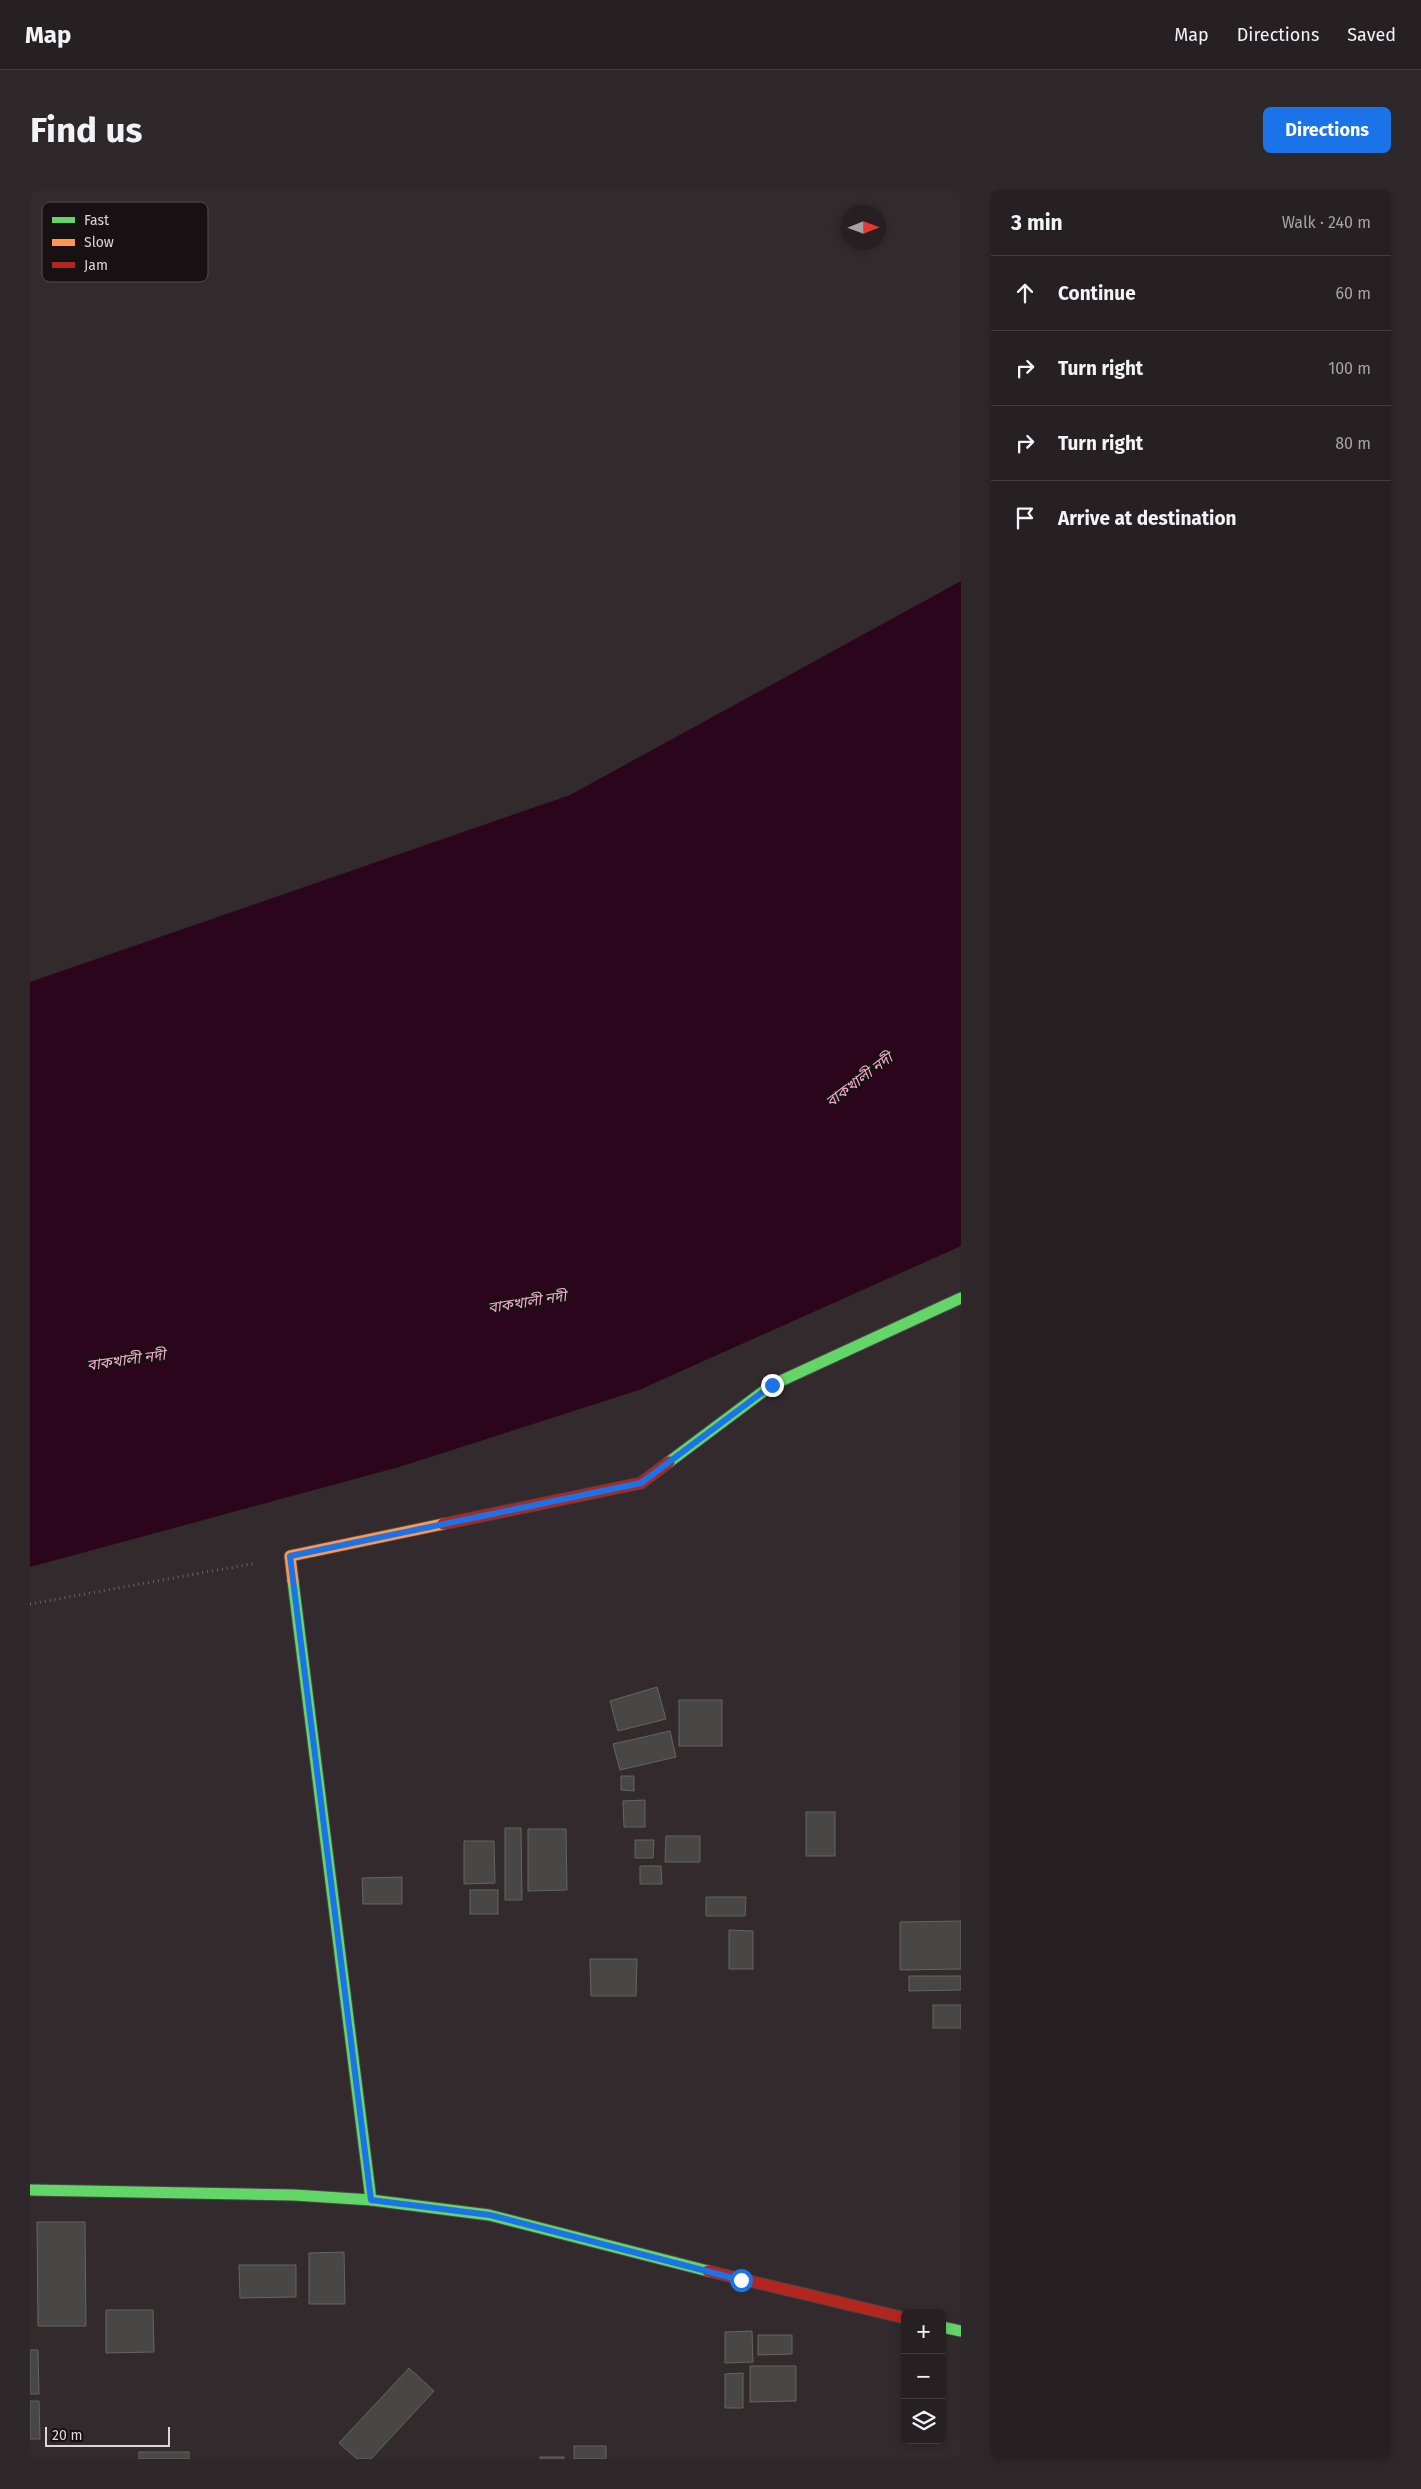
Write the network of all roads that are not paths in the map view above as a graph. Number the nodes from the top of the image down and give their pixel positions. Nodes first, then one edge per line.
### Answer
1 (961, 1298) edge
2 (30, 2190) edge
3 (371, 2200) junction
4 (901, 2317) edge
5 (946, 2328) edge
6 (961, 2331) edge

1 - 3 street
2 - 3 street
3 - 4 street
5 - 6 street

